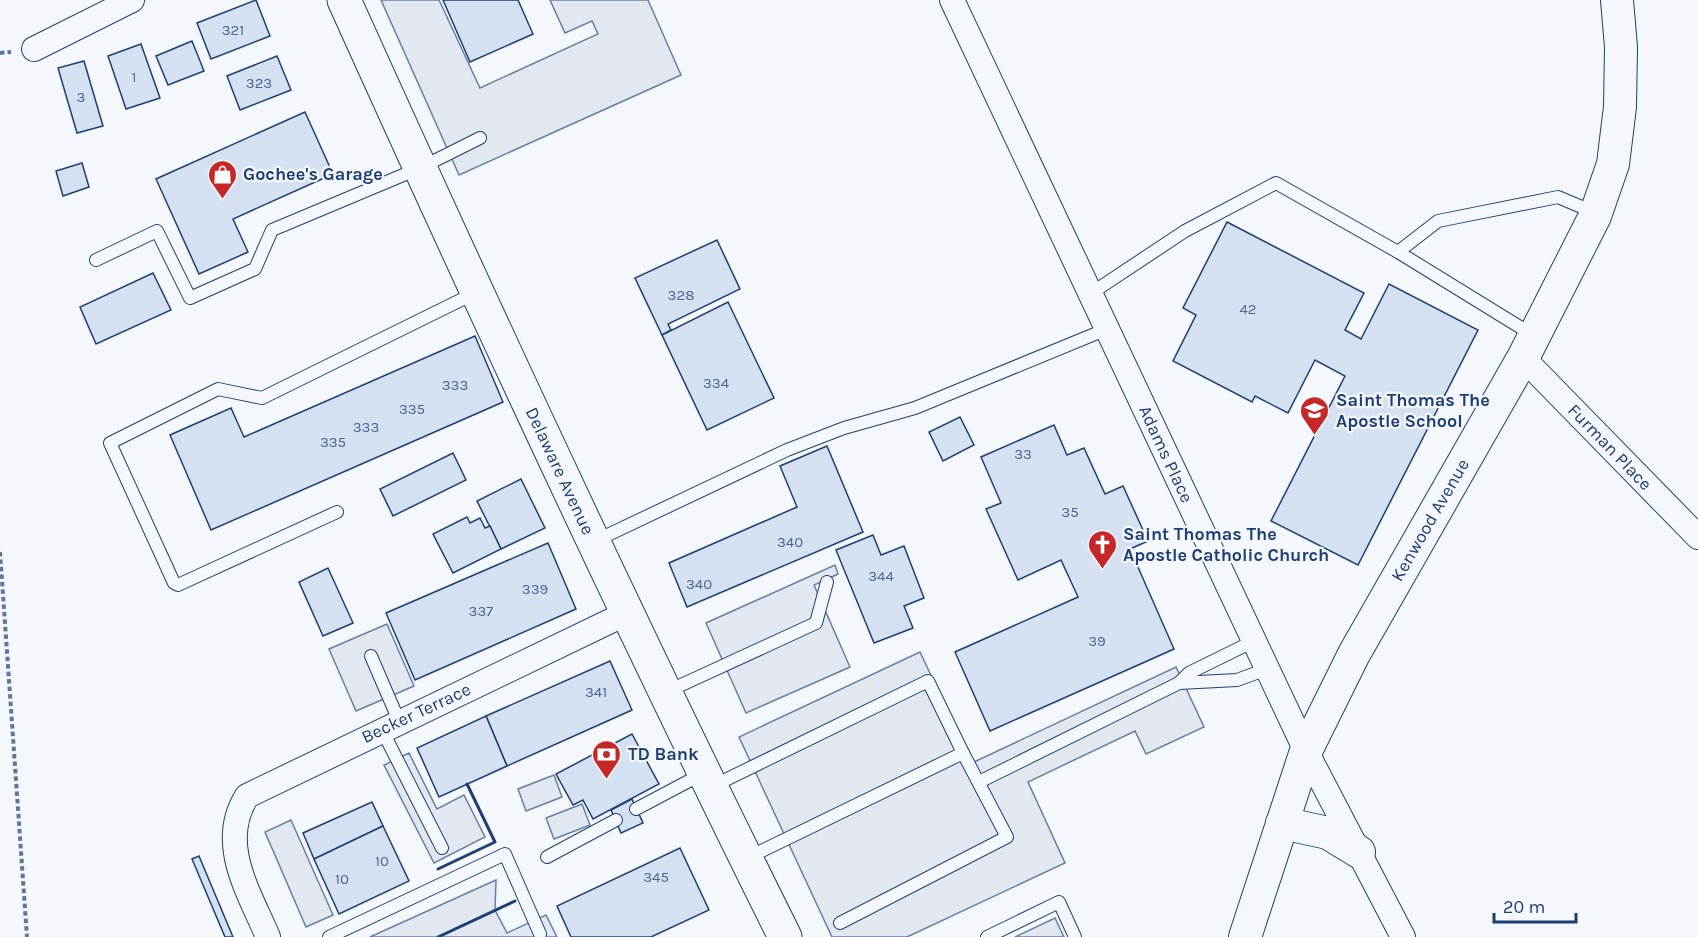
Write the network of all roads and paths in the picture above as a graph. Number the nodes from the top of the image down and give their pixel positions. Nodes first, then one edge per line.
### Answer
1 (132, 0) edge
2 (344, 0) edge
3 (952, 0) edge
4 (1617, 0) edge
5 (34, 49) dead end
6 (480, 138) dead end
7 (420, 168) junction
8 (1596, 213) junction
9 (1398, 252) junction
10 (96, 260) dead end
11 (476, 292) junction
12 (1090, 294) junction
13 (1107, 329) junction
14 (1528, 346) junction
15 (337, 512) dead end
16 (1698, 537) edge
17 (594, 542) junction
18 (0, 552) edge
19 (827, 582) dead end
20 (627, 614) junction
21 (1254, 641) junction
22 (371, 656) dead end
23 (1267, 669) junction
24 (1179, 683) junction
25 (665, 692) junction
26 (390, 726) junction
27 (1306, 751) junction
28 (963, 753) junction
29 (708, 780) junction
30 (979, 782) junction
31 (636, 809) dead end
32 (616, 820) dead end
33 (1282, 823) junction
34 (442, 848) dead end
35 (1359, 852) junction
36 (547, 857) dead end
37 (746, 858) junction
38 (840, 923) dead end
39 (540, 934) dead end
40 (27, 937) edge
41 (268, 937) edge
42 (329, 937) edge
43 (785, 937) edge
44 (987, 937) edge
45 (1075, 937) edge
46 (1245, 937) edge
47 (1403, 937) edge

1 - 5 street
2 - 7 main road, Delaware Avenue
3 - 12 street, Adams Place
4 - 8 street, Kenwood Avenue
6 - 7 lane
7 - 10 lane
7 - 11 main road, Delaware Avenue
8 - 9 lane
8 - 14 street, Kenwood Avenue
9 - 12 lane
9 - 14 lane
11 - 15 lane
11 - 17 main road, Delaware Avenue
12 - 13 street, Adams Place
13 - 17 lane
13 - 21 street, Adams Place
14 - 16 street, Furman Place
14 - 27 street, Kenwood Avenue
17 - 20 main road, Delaware Avenue
18 - 40 path
19 - 25 lane
20 - 25 main road, Delaware Avenue
20 - 26 street, Becker Terrace
21 - 23 street, Adams Place
21 - 24 lane
22 - 26 lane
23 - 24 lane
23 - 27 street, Adams Place
24 - 30 lane
25 - 29 main road, Delaware Avenue
26 - 34 lane
26 - 41 street, Becker Terrace
27 - 33 street, Kenwood Avenue
27 - 35 street, Adams Place
28 - 29 lane
28 - 30 lane
28 - 37 lane
29 - 31 lane
29 - 37 main road, Delaware Avenue
30 - 38 lane
32 - 36 lane
33 - 35 street
33 - 46 street, Kenwood Avenue
35 - 47 street, Adams Place
37 - 43 main road, Delaware Avenue
39 - 42 lane
44 - 45 lane

